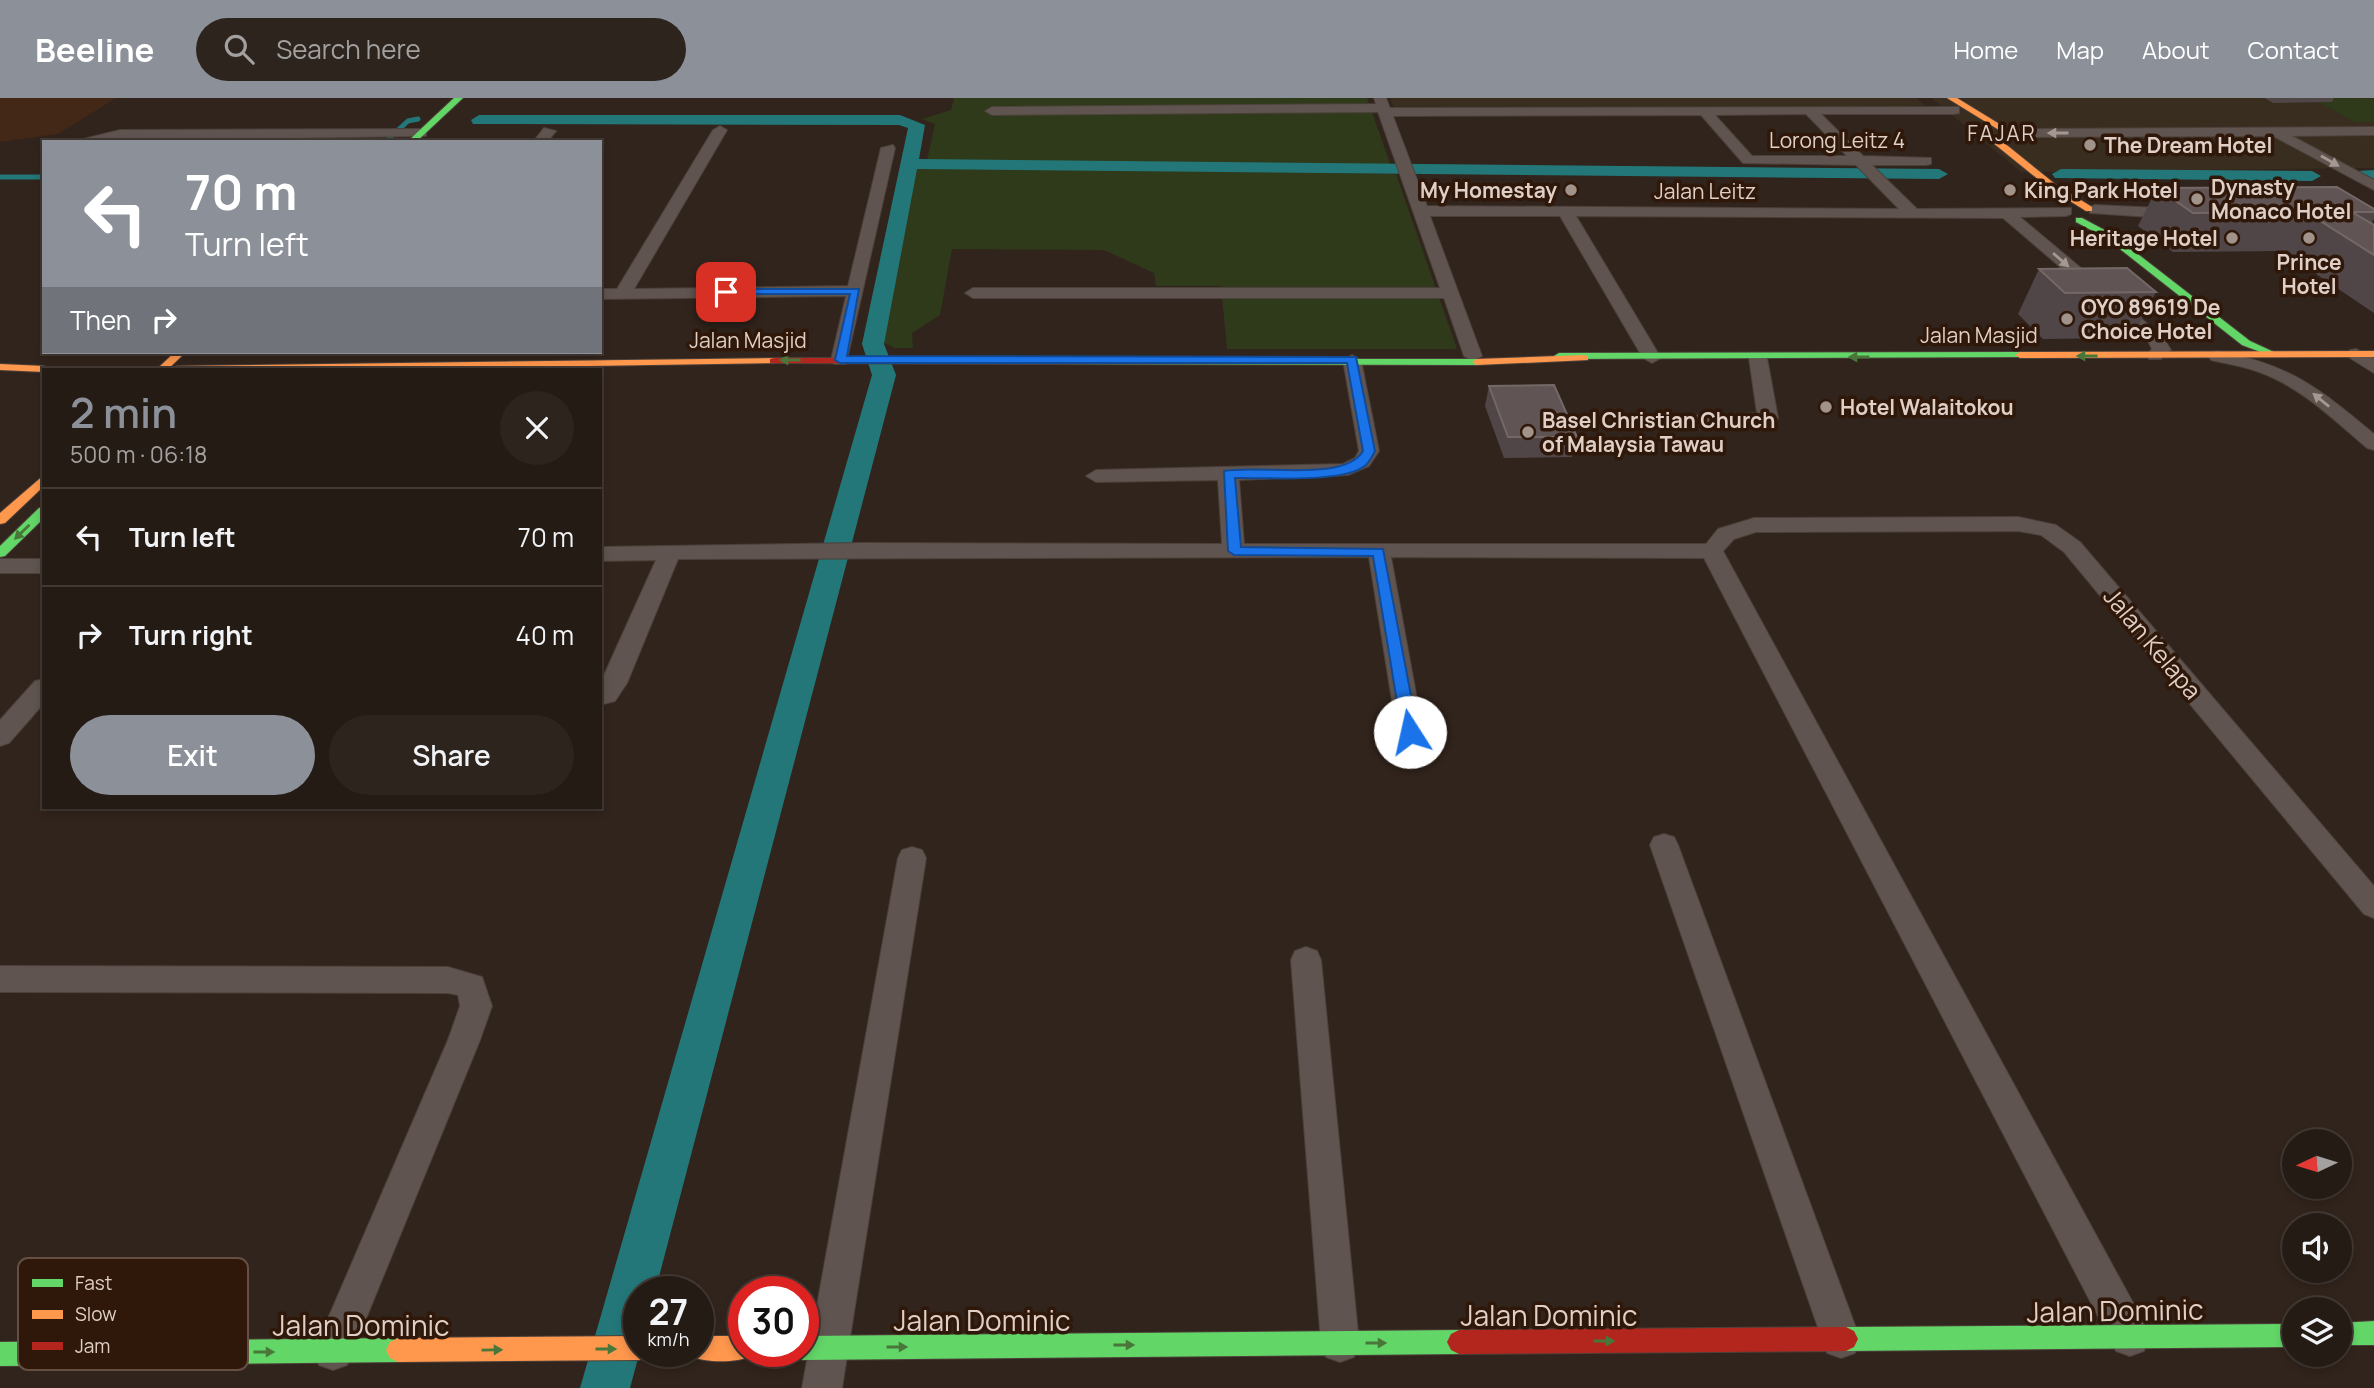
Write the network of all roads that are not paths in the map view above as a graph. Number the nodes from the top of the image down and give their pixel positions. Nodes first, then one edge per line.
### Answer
1 (459, 98) edge
2 (477, 98) edge
3 (1524, 98) edge
4 (1382, 106) edge
5 (1953, 106) edge
6 (992, 111) dead end
7 (1532, 111) junction
8 (1705, 111) junction
9 (1810, 111) junction
10 (2184, 125) dead end
11 (1989, 128) junction
12 (720, 130) dead end
13 (2374, 131) edge
14 (2237, 132) junction
15 (2281, 134) junction
16 (411, 136) edge
17 (87, 140) edge
18 (2016, 142) junction
19 (888, 148) dead end
20 (1926, 161) dead end
21 (1869, 170) junction
22 (1406, 172) joint
23 (2374, 186) edge
24 (2374, 202) edge
25 (1421, 211) junction
26 (1565, 211) junction
27 (1913, 214) junction
28 (1989, 214) junction
29 (2087, 214) junction
30 (2146, 214) joint
31 (2199, 214) edge
32 (2010, 216) junction
33 (2124, 247) junction
34 (856, 291) junction
35 (623, 293) junction
36 (973, 293) dead end
37 (1451, 293) junction
38 (602, 294) edge
39 (179, 354) edge
40 (207, 354) edge
41 (2287, 354) junction
42 (2365, 354) edge
43 (2155, 355) junction
44 (2210, 355) junction
45 (1473, 356) junction
46 (1584, 358) junction
47 (1652, 358) junction
48 (1758, 358) junction
49 (1352, 359) junction
50 (840, 360) junction
51 (1431, 360) junction
52 (2374, 367) edge
53 (0, 368) edge
54 (163, 368) edge
55 (191, 368) edge
56 (262, 368) edge
57 (42, 369) edge
58 (1698, 421) dead end
59 (2374, 444) edge
60 (1228, 474) junction
61 (1096, 477) dead end
62 (42, 481) edge
63 (42, 513) edge
64 (0, 520) edge
65 (1234, 551) junction
66 (1712, 551) junction
67 (670, 552) junction
68 (1379, 552) junction
69 (0, 553) edge
70 (602, 554) edge
71 (0, 566) edge
72 (42, 566) edge
73 (42, 691) edge
74 (602, 696) edge
75 (33, 711) edge
76 (1410, 732) dead end
77 (0, 737) edge
78 (1664, 845) dead end
79 (912, 858) dead end
80 (2374, 906) edge
81 (1306, 960) dead end
82 (0, 979) edge
83 (819, 1332) edge
84 (2352, 1334) edge
85 (2374, 1334) edge
86 (2282, 1335) edge
87 (2130, 1337) junction
88 (1841, 1339) junction
89 (1340, 1343) junction
90 (819, 1347) edge
91 (623, 1349) edge
92 (333, 1351) junction
93 (248, 1352) edge
94 (0, 1354) edge
95 (18, 1354) edge
96 (819, 1367) edge
97 (822, 1388) edge

1 - 16 main road
2 - 16 main road
3 - 7 street
4 - 6 street
4 - 7 street
4 - 22 street
5 - 9 street
5 - 11 main road
5 - 11 main road
7 - 8 street
8 - 9 street
8 - 21 street, Lorong Leitz 4
9 - 21 street
10 - 15 street
11 - 18 main road
12 - 35 street
13 - 15 street
14 - 15 street
14 -> 18 street
14 - 24 street
15 -> 23 street
16 - 17 street
18 - 29 main road
19 - 34 street
20 - 21 street, Lorong Leitz 4
21 - 27 street
22 - 25 street
25 - 26 street, Jalan Leitz
25 - 37 street
26 - 27 street, Jalan Leitz
26 - 47 street
27 - 28 street, Jalan Leitz
28 - 29 street
28 - 32 street, Jalan Leitz
29 - 30 street
29 - 32 street, Jalan Leitz
29 - 33 main road
29 - 33 main road
30 - 31 street
32 -> 43 street
33 - 41 main road
34 - 35 street
34 - 50 street
35 - 38 street
36 - 37 street
37 - 45 street
39 - 54 main road
40 - 55 main road
41 - 42 main road, Jalan Masjid
41 - 44 main road, Jalan Masjid
42 - 52 street
43 - 44 main road, Jalan Masjid
43 -> 48 main road, Jalan Masjid
59 -> 44 street
45 - 46 main road, Jalan Masjid
45 - 51 main road, Jalan Masjid
46 - 47 main road, Jalan Masjid
46 - 51 main road, Jalan Masjid
47 - 48 main road, Jalan Masjid
48 - 58 street
49 - 50 main road, Jalan Masjid
49 - 51 main road, Jalan Masjid
49 - 60 street
50 -> 56 main road, Jalan Masjid
53 - 57 main road
60 - 61 street
60 - 65 street
62 - 64 main road
63 -> 69 main road
65 - 67 street
65 - 68 street
66 - 68 street
66 - 80 street, Jalan Kelapa
66 - 87 street
67 - 70 street
67 - 74 street
68 - 76 street
71 - 72 street
73 - 75 street
75 - 77 street
78 - 88 street
79 - 83 street
81 - 89 street
82 - 92 street
84 - 85 main road
86 - 87 main road, Jalan Dominic
87 - 88 main road, Jalan Dominic
89 -> 88 main road, Jalan Dominic
90 -> 89 main road, Jalan Dominic
92 -> 91 main road, Jalan Dominic
93 -> 92 main road, Jalan Dominic
94 -> 95 main road, Jalan Dominic
96 - 97 street

